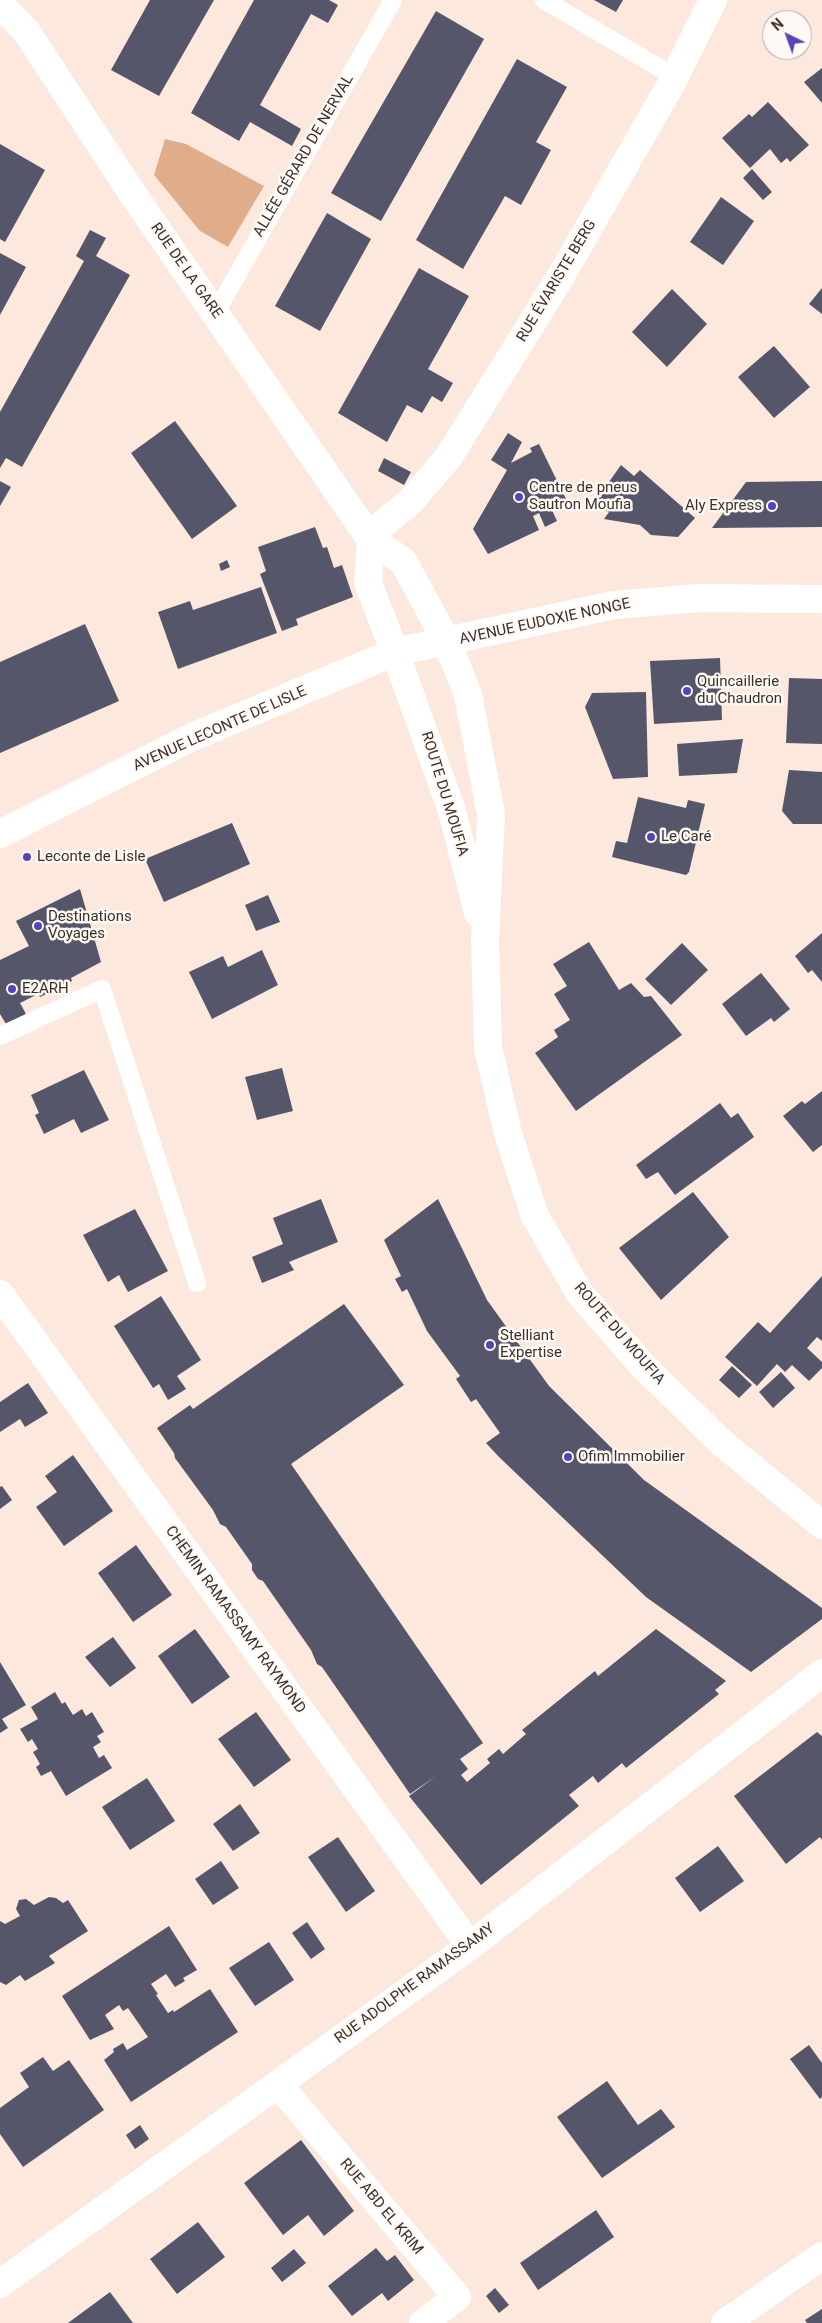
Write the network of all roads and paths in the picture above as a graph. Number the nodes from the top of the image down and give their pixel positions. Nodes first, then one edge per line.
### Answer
1 (393, 0) edge
2 (544, 0) edge
3 (713, 0) edge
4 (11, 7) edge
5 (675, 76) junction
6 (216, 312) junction
7 (370, 538) junction
8 (822, 599) edge
9 (447, 642) junction
10 (395, 652) junction
11 (0, 834) edge
12 (485, 939) junction
13 (0, 1036) edge
14 (197, 1283) dead end
15 (0, 1294) edge
16 (822, 1525) edge
17 (822, 1673) edge
18 (470, 1946) junction
19 (278, 2084) junction
20 (822, 2256) edge
21 (0, 2284) edge
22 (423, 2323) edge
23 (725, 2323) edge

1 - 6 lane, ALLÉE GÉRARD DE NERVAL
2 - 5 lane
3 - 5 street, RUE ÉVARISTE BERG
4 - 6 street, RUE DE LA GARE
5 - 7 street, RUE ÉVARISTE BERG
6 - 7 street, RUE DE LA GARE
7 - 9 street, RUE DE LA GARE
7 - 10 street
8 - 9 street, AVENUE EUDOXIE NONGE
9 - 10 street, AVENUE LECONTE DE LISLE
9 - 12 street, ROUTE DU MOUFIA
10 - 11 street, AVENUE LECONTE DE LISLE
10 - 12 street, ROUTE DU MOUFIA
12 - 16 street, ROUTE DU MOUFIA
13 - 14 lane
15 - 18 street, CHEMIN RAMASSAMY RAYMOND
17 - 18 street, RUE ADOLPHE RAMASSAMY
18 - 19 street, RUE ADOLPHE RAMASSAMY
19 - 21 street, RUE ADOLPHE RAMASSAMY
19 - 22 street, RUE ABD EL KRIM
20 - 23 street

